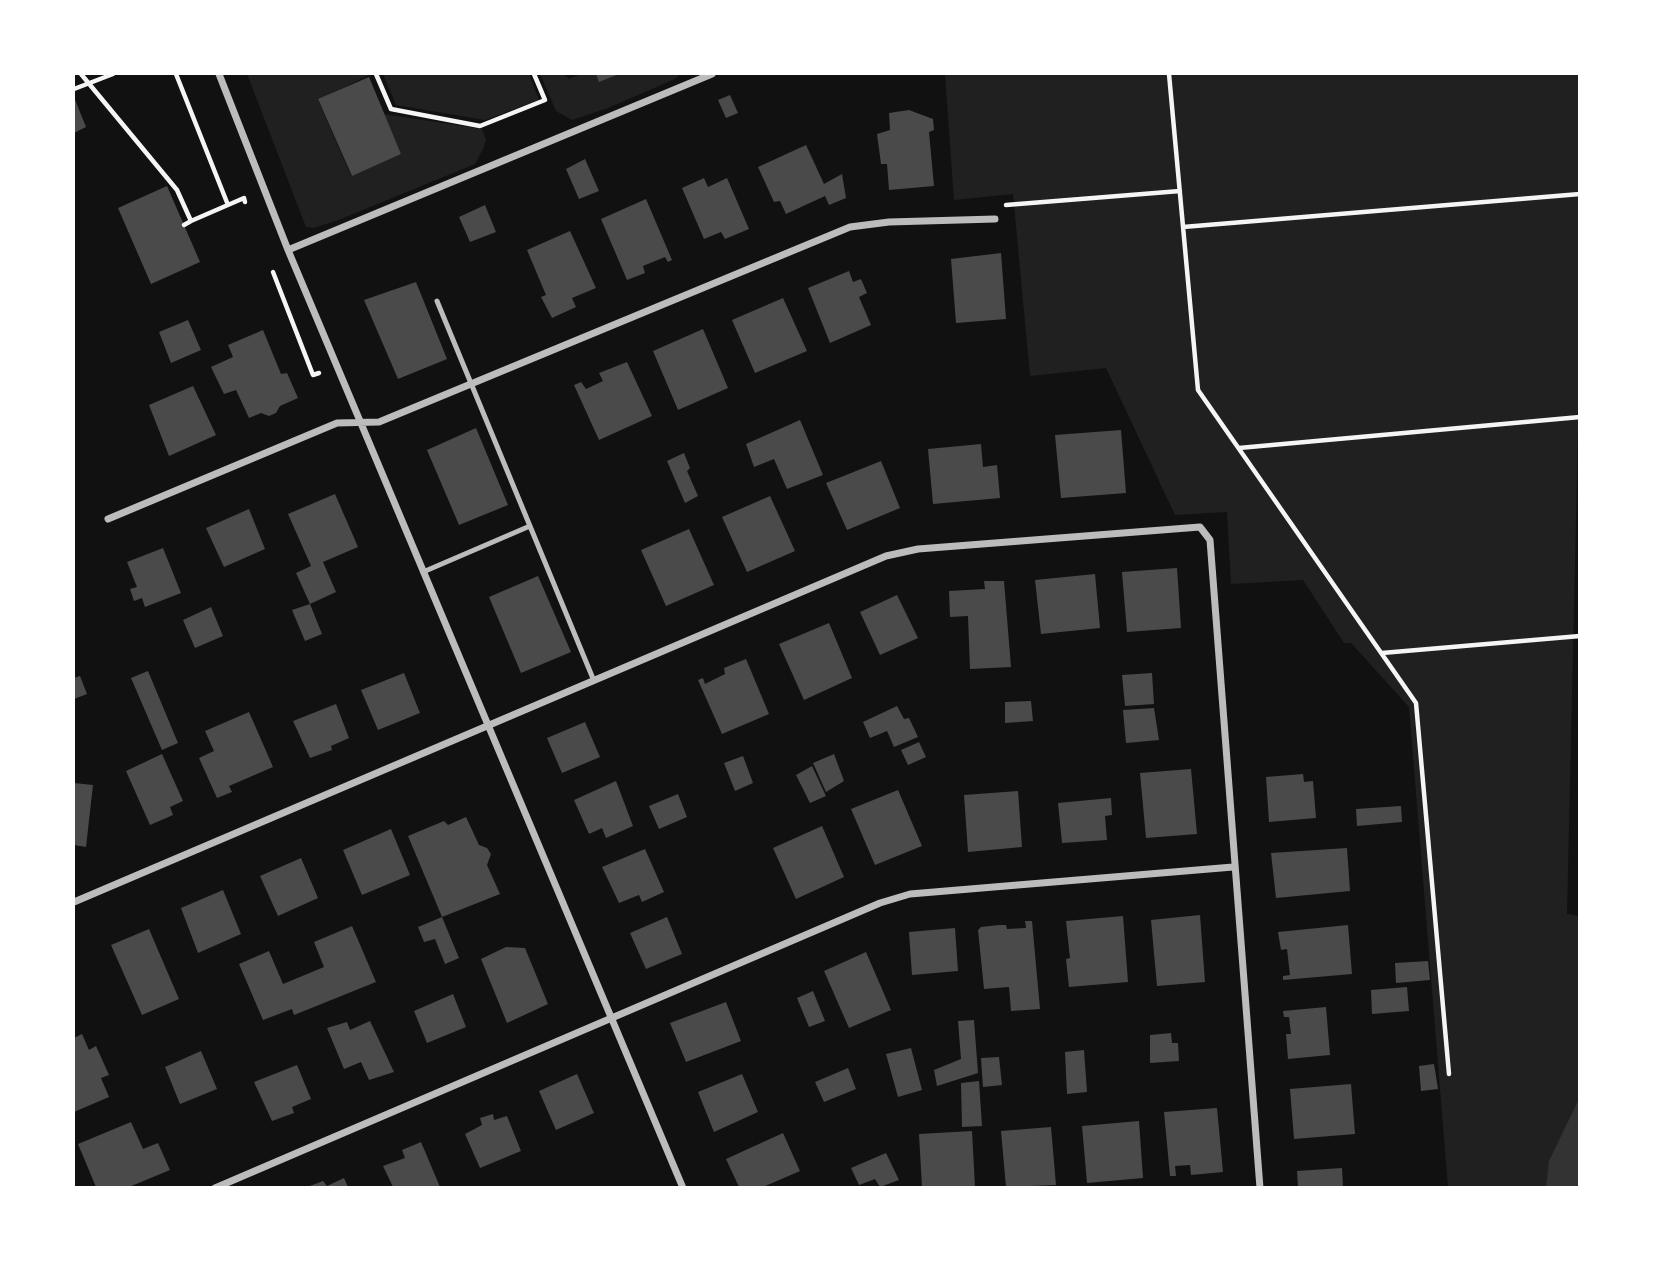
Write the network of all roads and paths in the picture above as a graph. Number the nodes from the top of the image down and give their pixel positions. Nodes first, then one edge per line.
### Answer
1 (81, 74) edge
2 (113, 74) edge
3 (176, 74) edge
4 (219, 74) edge
5 (376, 74) edge
6 (534, 74) edge
7 (712, 74) edge
8 (1169, 74) edge
9 (88, 83) junction
10 (74, 89) edge
11 (1180, 191) junction
12 (1580, 194) edge
13 (228, 205) junction
14 (249, 211) dead end
15 (995, 219) joint
16 (191, 221) junction
17 (184, 225) dead end
18 (1183, 227) junction
19 (288, 250) junction
20 (268, 261) dead end
21 (437, 301) dead end
22 (339, 368) junction
23 (470, 385) junction
24 (1580, 417) edge
25 (361, 423) junction
26 (1238, 448) junction
27 (108, 519) dead end
28 (530, 526) junction
29 (423, 572) junction
30 (1580, 636) edge
31 (1382, 653) junction
32 (594, 681) junction
33 (489, 726) junction
34 (1233, 867) junction
35 (74, 902) edge
36 (611, 1018) junction
37 (1449, 1074) dead end
38 (215, 1188) edge
39 (683, 1188) edge
40 (1260, 1188) edge

1 - 9 path
2 - 9 path
3 - 13 path
4 - 19 street
5 - 6 path
7 - 19 street
8 - 11 path
9 - 10 path
9 - 16 path
11 - 15 path
11 - 18 path
12 - 18 path
13 - 14 path
13 - 16 path
15 - 23 street
16 - 17 path
18 - 26 path
19 - 22 street
20 - 22 path
21 - 23 lane
22 - 25 street
23 - 25 street
23 - 28 lane
24 - 26 path
25 - 27 street
25 - 29 street
26 - 31 path
28 - 29 lane
28 - 32 lane
29 - 33 street
30 - 31 path
31 - 37 path
32 - 33 street
32 - 34 street
33 - 35 street
33 - 36 street
34 - 36 street
34 - 40 street
36 - 38 street
36 - 39 street

